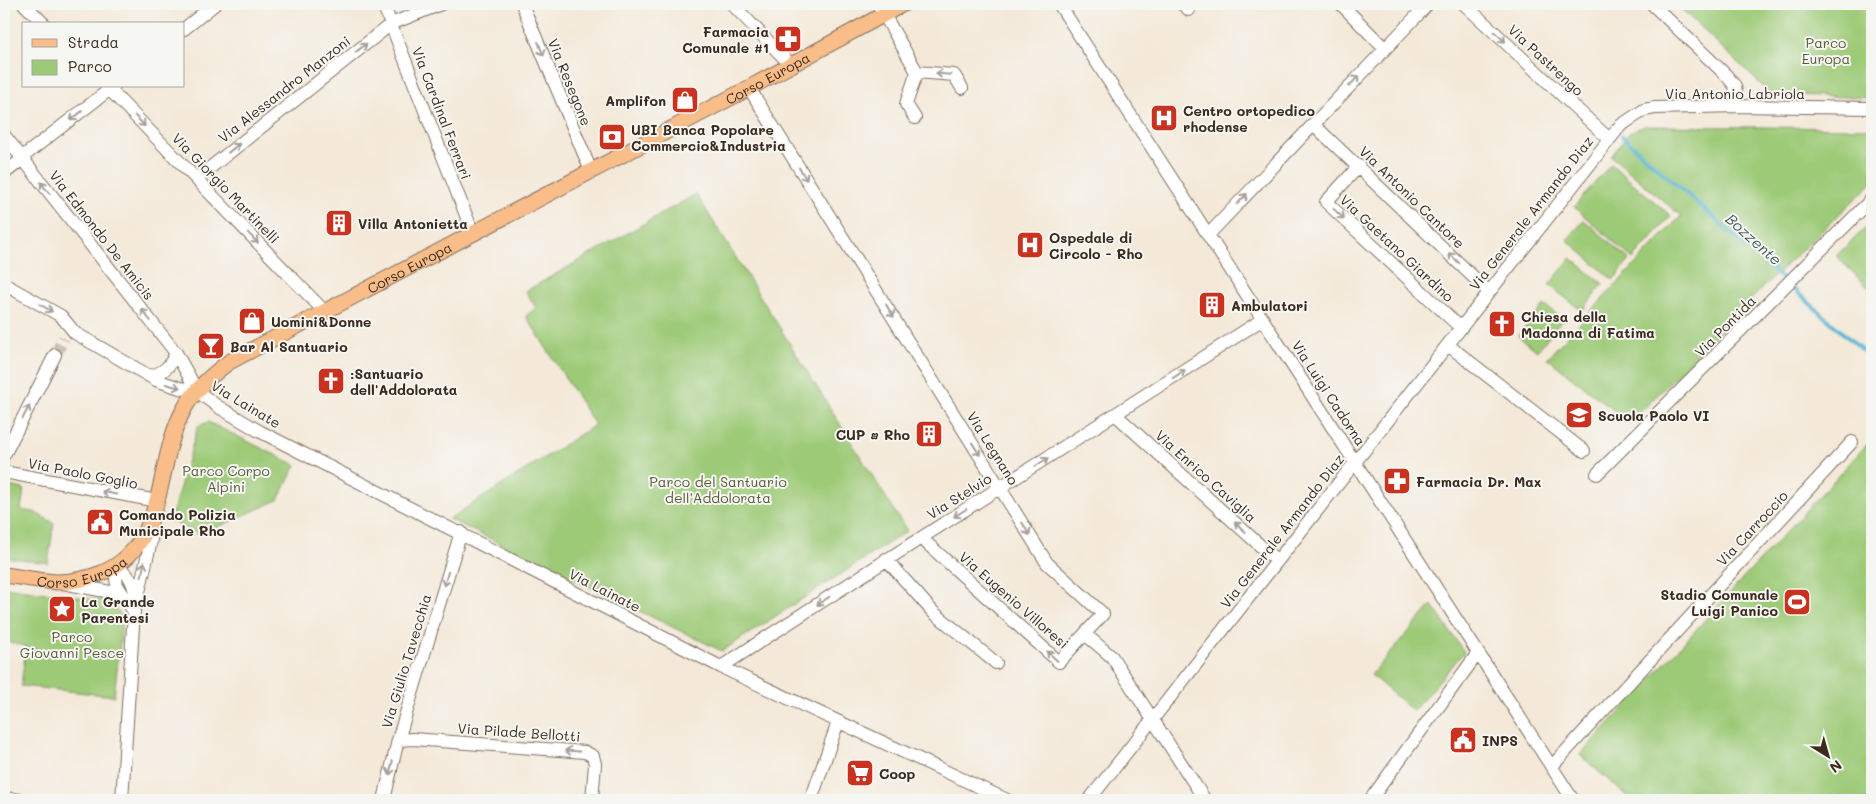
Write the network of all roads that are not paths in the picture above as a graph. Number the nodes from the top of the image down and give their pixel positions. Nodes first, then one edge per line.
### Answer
1 (24, 4) edge
2 (215, 4) edge
3 (383, 4) edge
4 (441, 4) edge
5 (522, 4) edge
6 (732, 4) edge
7 (903, 4) edge
8 (1059, 4) edge
9 (1341, 4) edge
10 (1428, 4) edge
11 (1464, 4) edge
12 (1652, 4) edge
13 (881, 9) edge
14 (42, 22) edge
15 (391, 24) junction
16 (185, 28) edge
17 (1385, 49) junction
18 (791, 65) junction
19 (917, 72) junction
20 (110, 88) edge
21 (750, 88) junction
22 (962, 88) dead end
23 (1738, 106) junction
24 (1872, 108) edge
25 (915, 118) dead end
26 (1314, 124) junction
27 (4, 135) edge
28 (1608, 138) junction
29 (22, 158) junction
30 (1359, 166) junction
31 (590, 171) junction
32 (4, 174) edge
33 (196, 179) junction
34 (1872, 199) edge
35 (473, 233) junction
36 (1209, 234) junction
37 (4, 284) edge
38 (1489, 292) junction
39 (325, 312) junction
40 (1263, 319) junction
41 (1461, 328) junction
42 (1448, 345) junction
43 (176, 353) junction
44 (55, 355) tunnel mouth
45 (150, 376) junction
46 (197, 390) junction
47 (1116, 415) junction
48 (1852, 442) dead end
49 (1584, 451) dead end
50 (4, 455) edge
51 (1356, 462) junction
52 (4, 472) edge
53 (1597, 474) dead end
54 (1001, 488) junction
55 (157, 501) junction
56 (150, 526) junction
57 (461, 532) junction
58 (921, 538) junction
59 (886, 559) junction
60 (1276, 560) junction
61 (114, 566) junction
62 (4, 575) edge
63 (58, 582) junction
64 (134, 612) junction
65 (1085, 634) junction
66 (1478, 653) junction
67 (996, 663) dead end
68 (722, 667) junction
69 (1153, 720) junction
70 (838, 722) junction
71 (398, 740) junction
72 (1552, 766) junction
73 (4, 798) edge
74 (20, 800) edge
75 (122, 800) edge
76 (384, 800) edge
77 (592, 800) edge
78 (811, 800) edge
79 (1007, 800) edge
80 (1088, 800) edge
81 (1204, 800) edge
82 (1370, 800) edge
83 (1573, 800) edge

1 - 14 street
2 - 16 street
3 - 15 street, Via Cardinal Ferrari
4 - 15 street, Via Alessandro Manzoni
5 -> 31 street, Via Resegone
6 - 18 street
7 - 13 main road, Corso Europa
8 - 36 street, Via Luigi Cadorna
9 - 17 street
10 - 17 street
11 -> 28 street, Via Pastrengo
12 - 23 street
13 - 18 main road, Corso Europa
13 - 19 street
33 -> 15 street, Via Alessandro Manzoni
15 - 35 street, Via Cardinal Ferrari
26 -> 17 street
18 - 21 main road, Corso Europa
22 -> 19 street
19 - 25 street
20 -> 29 street
20 -> 33 street, Via Giorgio Martinelli
21 - 31 main road, Corso Europa
21 -> 54 street, Via Legnano
23 - 24 street, Via Antonio Labriola
23 - 28 street, Via Antonio Labriola
26 - 30 street, Via Antonio Cantore
36 -> 26 street
27 - 29 street, Via Edmondo De Amicis
28 - 38 street, Via Generale Armando Diaz
29 - 32 street
43 -> 29 street, Via Edmondo De Amicis
38 -> 30 street, Via Antonio Cantore
30 -> 41 street, Via Gaetano Giardino
31 - 35 main road, Corso Europa
33 -> 39 street, Via Giorgio Martinelli
34 - 53 street, Via Pontida
35 - 39 main road, Corso Europa
36 - 40 street, Via Luigi Cadorna
37 -> 45 street
38 - 41 street, Via Generale Armando Diaz
39 - 46 main road, Corso Europa
47 -> 40 street, Via Stelvio
40 - 51 street, Via Luigi Cadorna
41 - 42 street, Via Generale Armando Diaz
42 - 49 street
42 - 51 street, Via Generale Armando Diaz
43 - 45 street
43 - 46 street, Via Edmondo De Amicis
50 -> 44 street
45 -> 46 street
46 - 55 main road, Corso Europa
46 - 57 street, Via Lainate
54 -> 47 street, Via Stelvio
60 -> 47 street, Via Enrico Caviglia
48 - 72 street, Via Carroccio
51 - 60 street, Via Generale Armando Diaz
51 - 66 street, Via Luigi Cadorna
55 -> 52 street, Via Paolo Goglio
54 -> 58 street, Via Stelvio
54 -> 65 street, Via Legnano
55 - 56 main road, Corso Europa
56 - 61 main road, Corso Europa
64 -> 56 street
57 - 68 street, Via Lainate
57 -> 71 street, Via Giulio Tavecchia
58 - 59 street, Via Stelvio
65 -> 58 street, Via Eugenio Villoresi
59 - 67 street
59 -> 68 street, Via Stelvio
60 - 69 street, Via Generale Armando Diaz
61 - 63 main road, Corso Europa
61 - 64 street
62 - 63 main road, Corso Europa
63 - 64 street
64 - 75 street
65 - 69 street
66 - 72 street, Via Luigi Cadorna
66 - 82 street
68 - 70 street, Via Lainate
69 - 80 street, Via Generale Armando Diaz
69 - 81 street
70 - 78 street
70 - 79 street, Via Lainate
71 -> 76 street, Via Giulio Tavecchia
77 -> 71 street, Via Pilade Bellotti
72 - 83 street, Via Luigi Cadorna
73 - 74 street

